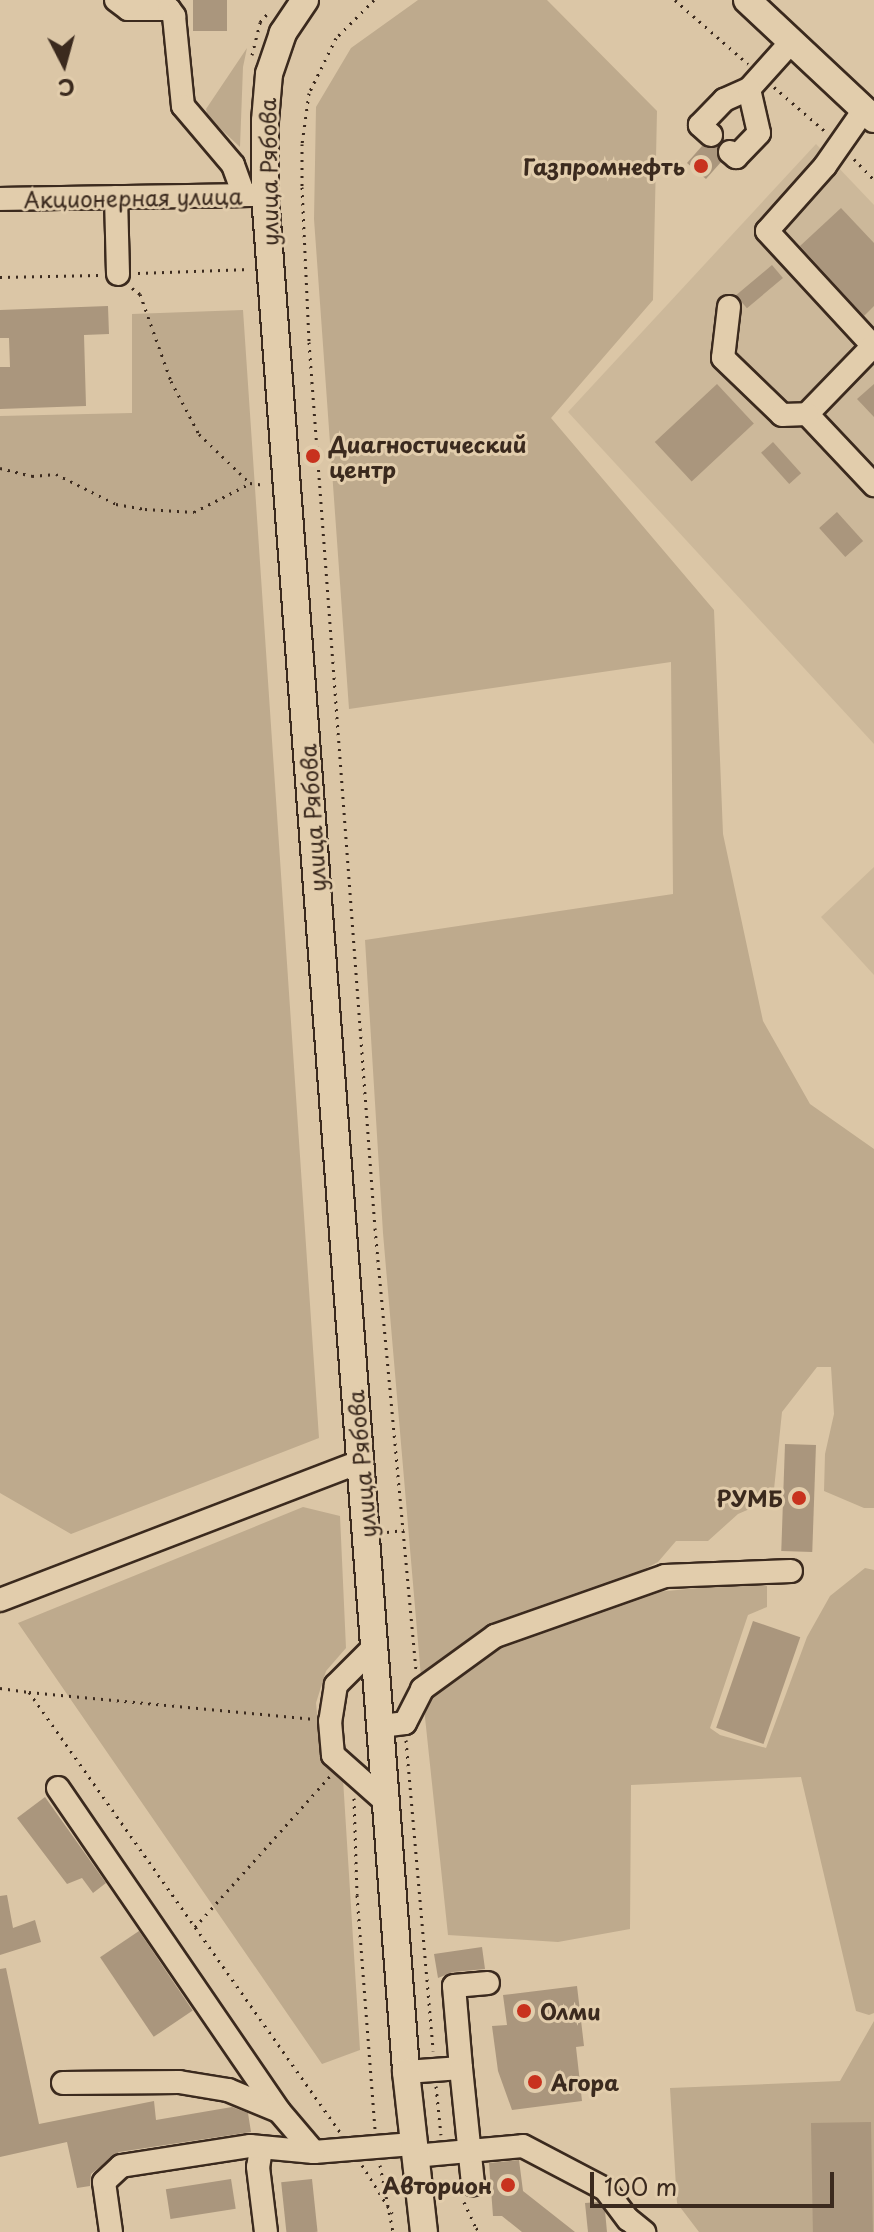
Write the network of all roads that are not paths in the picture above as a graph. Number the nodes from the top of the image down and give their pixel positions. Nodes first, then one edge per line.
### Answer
1 (116, 0) edge
2 (305, 0) edge
3 (747, 0) edge
4 (792, 41) junction
5 (749, 89) junction
6 (869, 115) edge
7 (711, 135) dead end
8 (730, 152) dead end
9 (255, 195) junction
10 (116, 197) junction
11 (0, 199) edge
12 (120, 277) road end
13 (729, 307) dead end
14 (807, 414) junction
15 (874, 485) edge
16 (360, 1462) junction
17 (791, 1571) dead end
18 (0, 1600) edge
19 (376, 1645) junction
20 (393, 1725) junction
21 (58, 1788) dead end
22 (387, 1803) junction
23 (488, 1983) dead end
24 (461, 2068) junction
25 (406, 2072) junction
26 (63, 2083) dead end
27 (279, 2111) junction
28 (261, 2149) junction
29 (414, 2150) junction
30 (469, 2150) junction
31 (314, 2152) junction
32 (466, 2187) road end
33 (111, 2232) edge
34 (266, 2232) edge
35 (424, 2232) edge
36 (644, 2232) edge

1 - 9 street
2 - 9 main road, улица Рябова
3 - 4 main road
4 - 5 street
4 - 6 main road
5 - 7 street
5 - 8 street
6 - 14 street
9 - 10 street, Акционерная улица
9 - 16 main road, улица Рябова
10 - 11 street, Акционерная улица
10 - 12 street
13 - 14 street
14 - 15 street
16 - 18 street
16 - 19 main road, улица Рябова
17 - 20 street
19 - 20 main road, улица Рябова
19 - 22 street
20 - 22 main road
21 - 27 street
22 - 25 main road
23 - 24 street
24 - 25 street
24 - 30 street
25 - 29 main road
26 - 27 street
27 - 31 street
28 - 31 street
28 - 33 street
28 - 34 street
29 - 30 street
29 - 31 street
29 - 35 main road
30 - 32 street
30 - 36 street

